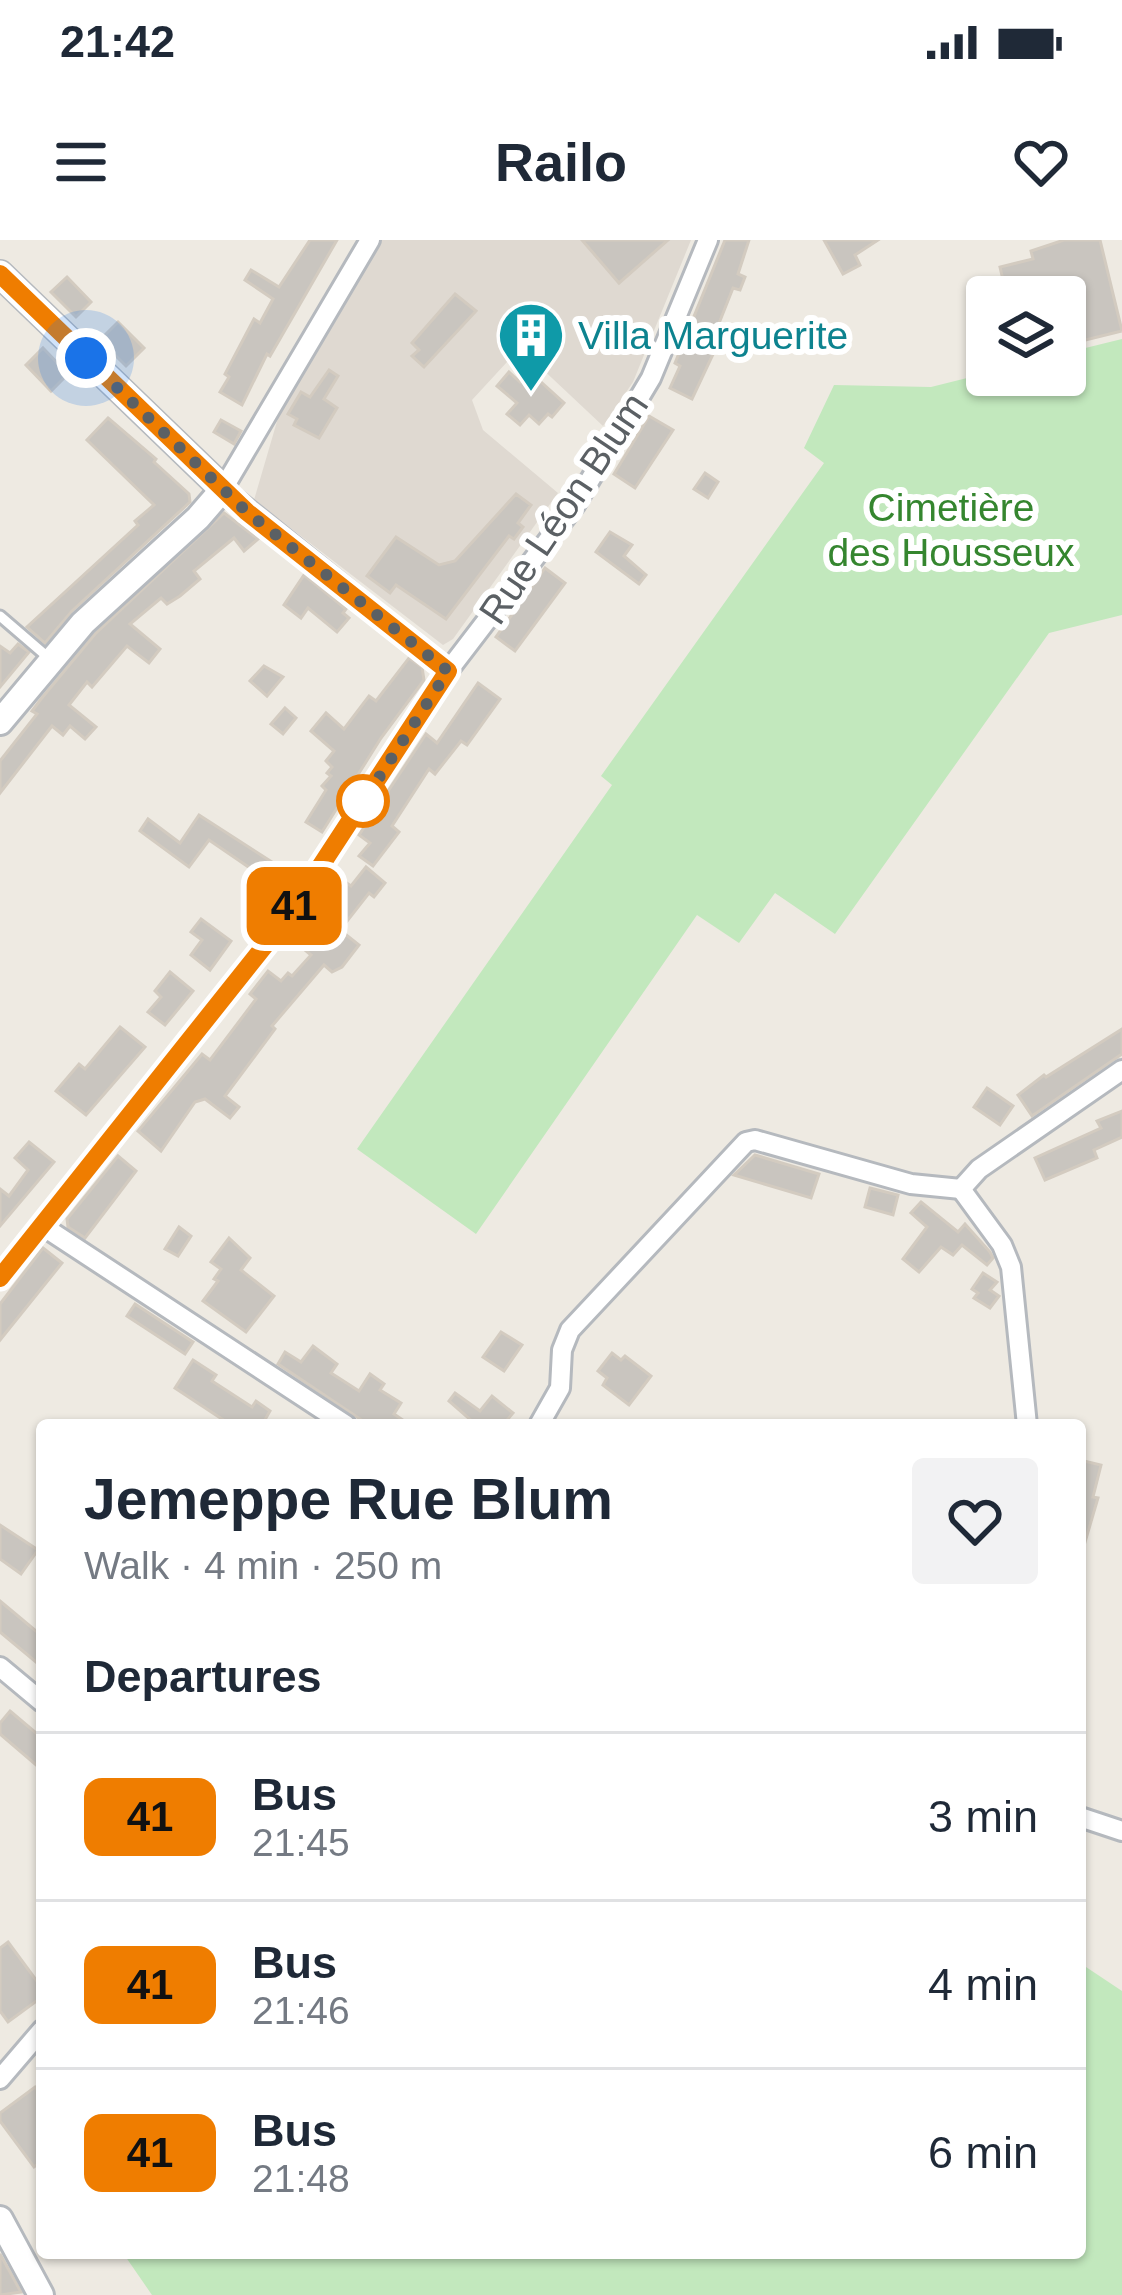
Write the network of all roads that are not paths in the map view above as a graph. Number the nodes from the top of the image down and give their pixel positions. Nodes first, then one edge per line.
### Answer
1 (370, 240) edge
2 (708, 240) edge
3 (2, 283) edge
4 (223, 489) junction
5 (0, 616) edge
6 (50, 659) junction
7 (455, 664) junction
8 (0, 722) edge
9 (1122, 1070) edge
10 (962, 1189) junction
11 (41, 1226) junction
12 (0, 1278) edge
13 (316, 1405) junction
14 (307, 1419) edge
15 (337, 1419) edge
16 (542, 1419) edge
17 (1026, 1419) edge
18 (0, 1667) edge
19 (36, 1697) edge
20 (1086, 1818) edge
21 (1122, 1832) edge
22 (36, 2037) edge
23 (0, 2079) edge
24 (0, 2219) edge
25 (41, 2295) edge

1 - 4 street
2 - 7 street, Rue Léon Blum
3 - 4 street
4 - 6 street
4 - 7 street
5 - 6 lane
6 - 8 street
7 - 11 street, Rue Léon Blum
9 - 10 street
10 - 16 street
10 - 17 street
11 - 12 street, Rue Léon Blum
11 - 13 street
13 - 14 street
13 - 15 street
18 - 19 street
20 - 21 street
22 - 23 street
24 - 25 street

